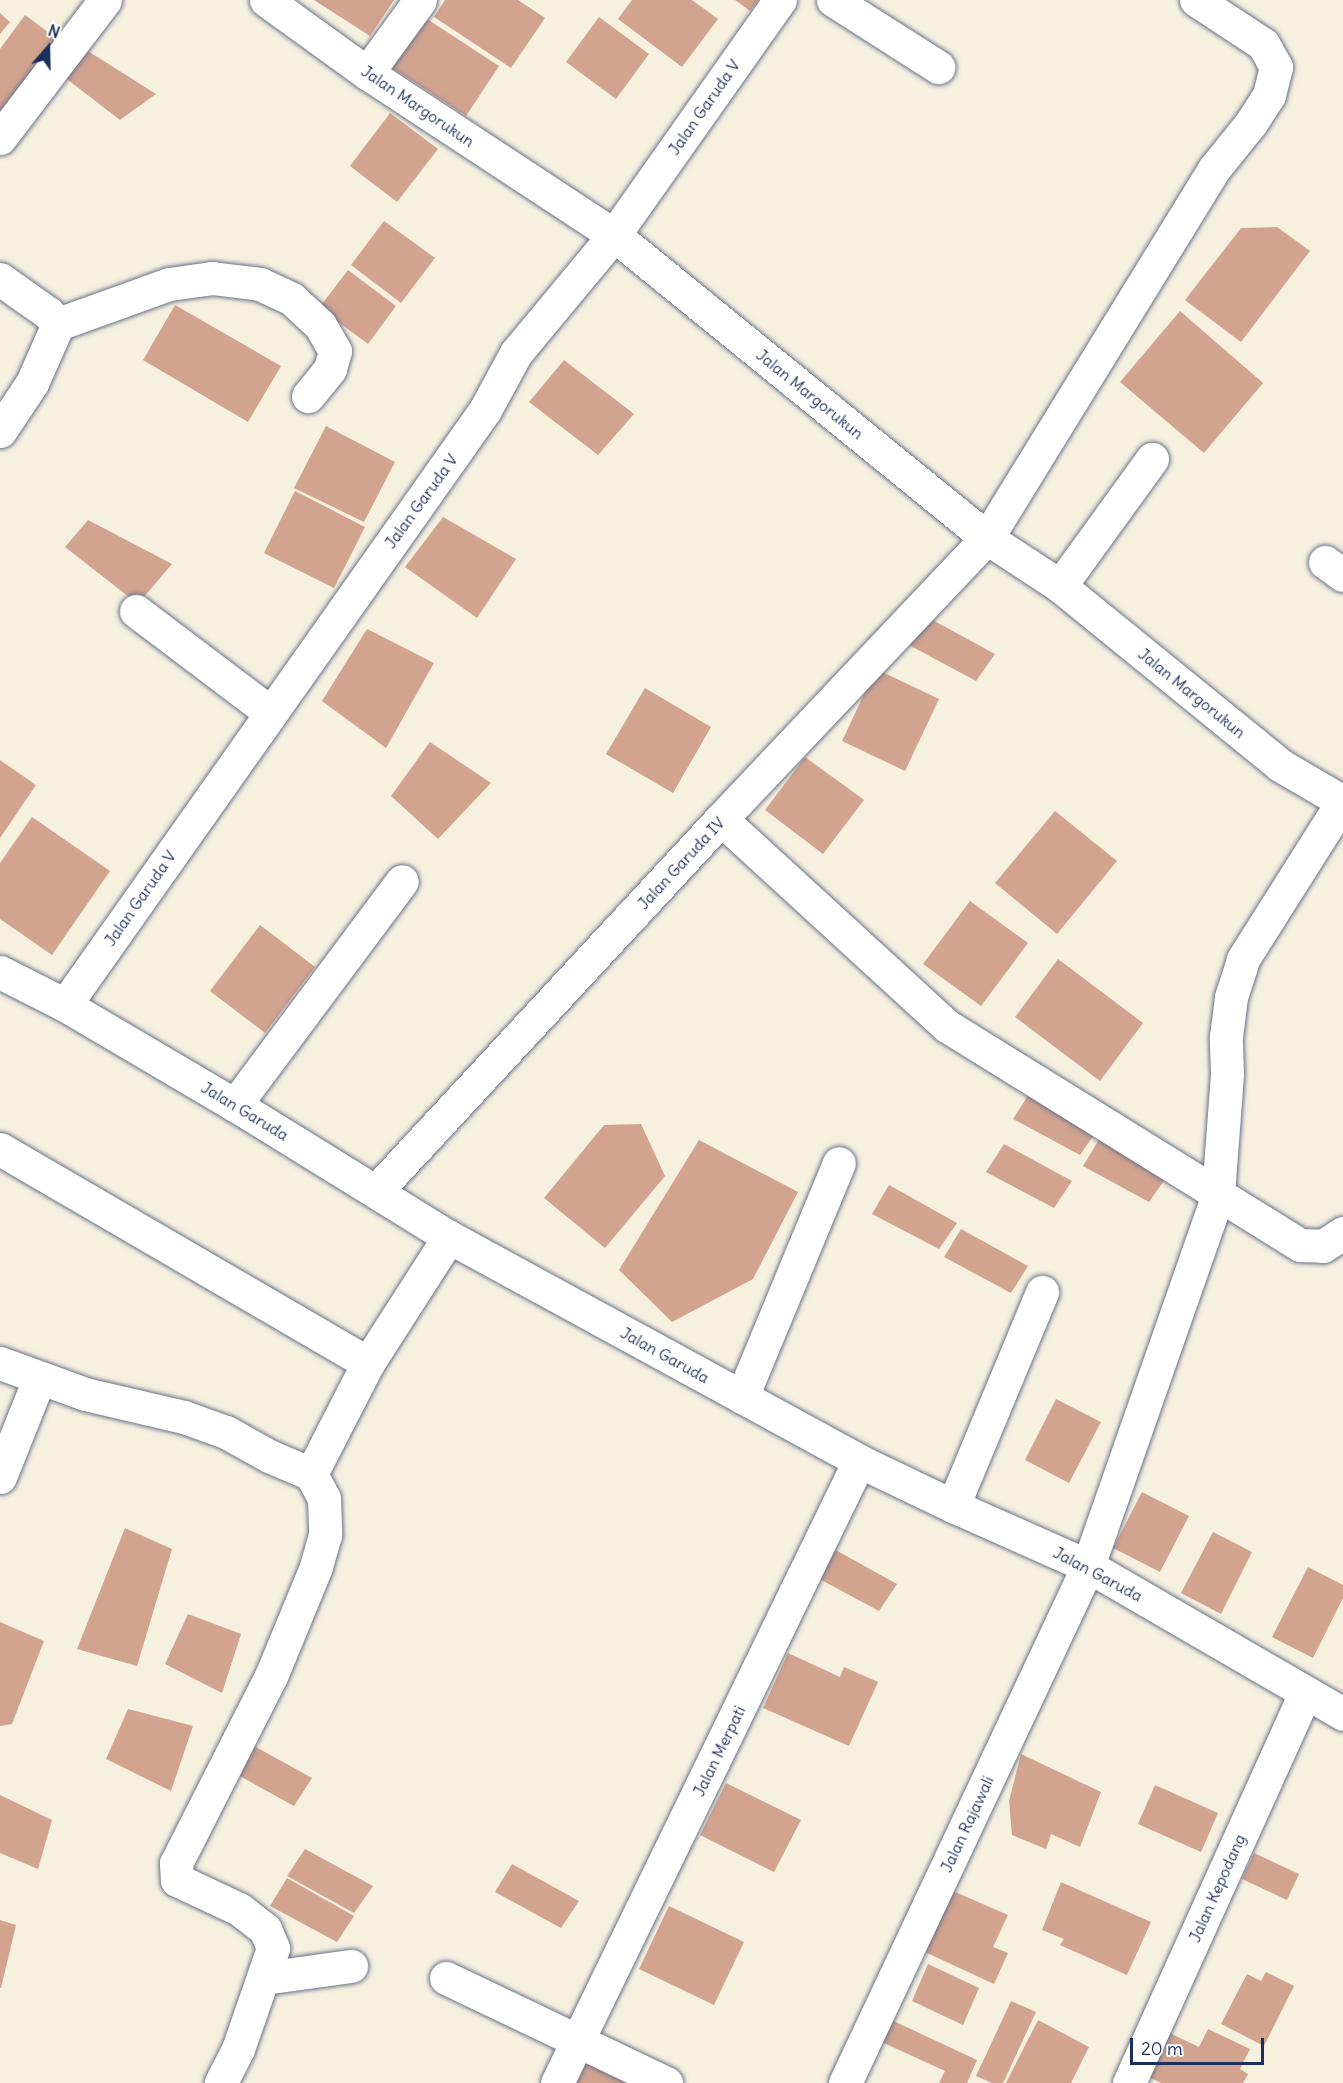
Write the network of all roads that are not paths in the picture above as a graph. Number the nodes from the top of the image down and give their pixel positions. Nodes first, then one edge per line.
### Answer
1 (105, 0) edge
2 (266, 0) edge
3 (420, 0) edge
4 (780, 0) edge
5 (833, 0) edge
6 (1196, 0) edge
7 (938, 67) dead end
8 (367, 73) junction
9 (0, 138) edge
10 (614, 235) junction
11 (0, 279) edge
12 (58, 324) junction
13 (308, 396) dead end
14 (0, 431) edge
15 (1152, 459) dead end
16 (987, 538) junction
17 (1060, 586) junction
18 (136, 611) dead end
19 (271, 713) junction
20 (1343, 802) edge
21 (721, 819) junction
22 (402, 881) dead end
23 (0, 972) edge
24 (65, 1005) junction
25 (235, 1105) junction
26 (0, 1149) edge
27 (839, 1162) dead end
28 (377, 1190) junction
29 (1218, 1194) junction
30 (1343, 1233) edge
31 (448, 1237) junction
32 (1042, 1292) dead end
33 (368, 1363) junction
34 (0, 1364) edge
35 (39, 1379) junction
36 (742, 1397) junction
37 (859, 1461) junction
38 (311, 1474) junction
39 (0, 1477) edge
40 (953, 1506) junction
41 (1088, 1566) junction
42 (1305, 1693) junction
43 (1343, 1714) edge
44 (351, 1966) dead end
45 (264, 1978) junction
46 (446, 1978) dead end
47 (579, 2041) junction
48 (221, 2083) edge
49 (557, 2083) edge
50 (666, 2083) edge
51 (844, 2083) edge
52 (1129, 2083) edge

1 - 9 street
2 - 8 street, Jalan Margorukun
3 - 8 street
4 - 10 street, Jalan Garuda V
5 - 7 street
6 - 16 street, Jalan Garuda IV
8 - 10 street, Jalan Margorukun
10 - 16 street, Jalan Margorukun
10 - 19 street, Jalan Garuda V
11 - 12 street
12 - 13 street
12 - 14 street
15 - 17 street
16 - 17 street, Jalan Margorukun
16 - 21 street, Jalan Garuda IV
17 - 20 street, Jalan Margorukun
18 - 19 street
19 - 24 street, Jalan Garuda V
20 - 29 street, Jalan Rajawali
21 - 28 street, Jalan Garuda IV
21 - 29 street
22 - 25 street
23 - 24 street, Jalan Garuda
24 - 25 street, Jalan Garuda
25 - 28 street, Jalan Garuda
26 - 33 street
27 - 36 street
28 - 31 street, Jalan Garuda
29 - 30 street
29 - 41 street, Jalan Rajawali
31 - 33 street
31 - 36 street, Jalan Garuda
32 - 40 street
33 - 38 street
34 - 35 street
35 - 38 street
35 - 39 street
36 - 37 street, Jalan Garuda
37 - 40 street, Jalan Garuda
37 - 47 street, Jalan Merpati
38 - 45 street
40 - 41 street, Jalan Garuda
41 - 42 street, Jalan Garuda
41 - 51 street, Jalan Rajawali
42 - 43 street, Jalan Garuda
42 - 52 street, Jalan Kepodang
44 - 45 street
45 - 48 street
46 - 47 street
47 - 49 street, Jalan Merpati
47 - 50 street

